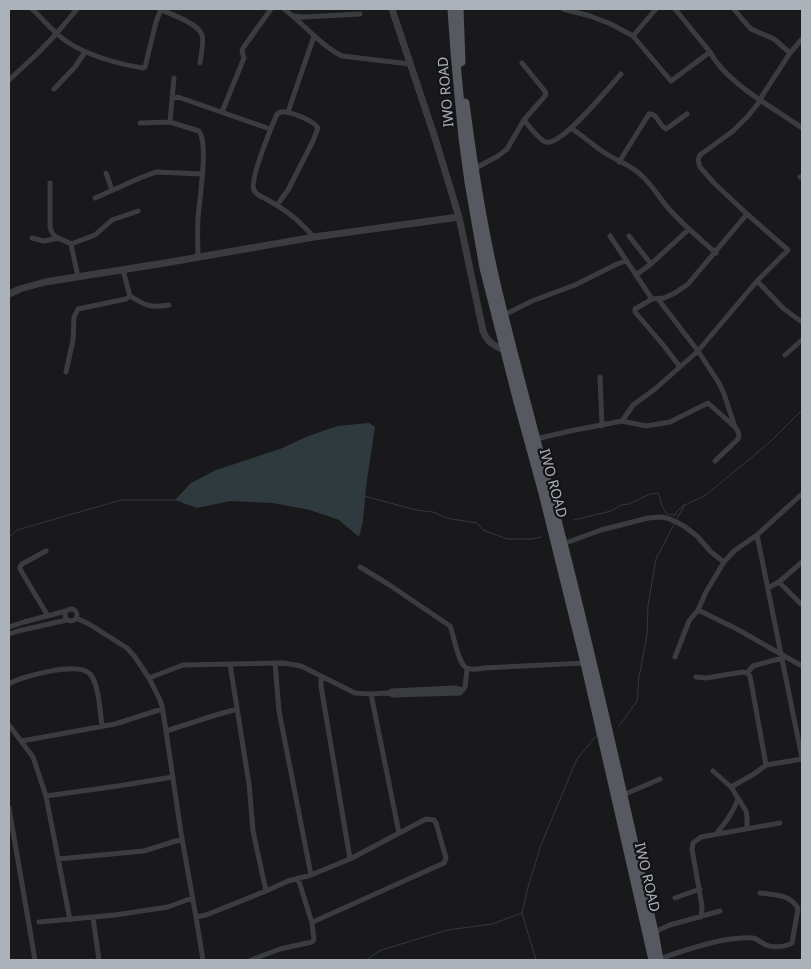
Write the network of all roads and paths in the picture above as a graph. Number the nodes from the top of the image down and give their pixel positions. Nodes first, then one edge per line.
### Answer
1 (32, 9) edge
2 (77, 9) edge
3 (161, 9) edge
4 (271, 9) edge
5 (284, 9) edge
6 (392, 9) edge
7 (452, 9) edge
8 (459, 9) edge
9 (563, 9) edge
10 (656, 9) edge
11 (675, 9) edge
12 (734, 9) edge
13 (360, 14) dead end
14 (294, 16) junction
15 (57, 33) junction
16 (314, 36) junction
17 (633, 36) junction
18 (802, 38) edge
19 (85, 52) junction
20 (710, 52) junction
21 (790, 53) junction
22 (200, 63) dead end
23 (522, 63) dead end
24 (410, 64) junction
25 (9, 68) edge
26 (17, 72) junction
27 (621, 74) dead end
28 (174, 78) dead end
29 (9, 80) edge
30 (54, 89) dead end
31 (172, 99) junction
32 (761, 100) junction
33 (222, 112) junction
34 (288, 112) junction
35 (687, 114) dead end
36 (524, 120) junction
37 (170, 122) junction
38 (140, 123) dead end
39 (571, 128) junction
40 (802, 128) edge
41 (270, 129) junction
42 (619, 162) junction
43 (474, 169) junction
44 (106, 173) dead end
45 (203, 174) junction
46 (50, 183) dead end
47 (112, 190) junction
48 (95, 198) dead end
49 (277, 205) junction
50 (138, 211) dead end
51 (747, 214) junction
52 (459, 217) junction
53 (688, 229) junction
54 (610, 236) dead end
55 (629, 236) dead end
56 (314, 237) junction
57 (32, 238) dead end
58 (59, 238) junction
59 (71, 244) junction
60 (716, 252) junction
61 (198, 258) junction
62 (626, 260) junction
63 (651, 264) junction
64 (123, 270) junction
65 (636, 275) junction
66 (78, 277) junction
67 (757, 281) junction
68 (9, 294) edge
69 (130, 296) junction
70 (652, 299) junction
71 (658, 299) junction
72 (169, 305) dead end
73 (504, 314) junction
74 (802, 322) edge
75 (802, 340) edge
76 (504, 350) junction
77 (698, 351) junction
78 (786, 354) dead end
79 (680, 367) junction
80 (66, 372) dead end
81 (600, 377) dead end
82 (521, 400) junction
83 (729, 408) junction
84 (723, 415) junction
85 (622, 422) junction
86 (602, 426) junction
87 (735, 427) junction
88 (535, 440) junction
89 (715, 462) dead end
90 (802, 494) edge
91 (757, 536) junction
92 (563, 544) junction
93 (46, 551) dead end
94 (724, 562) junction
95 (802, 562) edge
96 (360, 567) dead end
97 (779, 582) junction
98 (768, 588) junction
99 (802, 605) edge
100 (698, 610) junction
101 (66, 611) junction
102 (48, 616) junction
103 (76, 618) junction
104 (67, 620) junction
105 (9, 627) edge
106 (9, 634) edge
107 (781, 655) junction
108 (675, 657) dead end
109 (275, 663) junction
110 (586, 663) junction
111 (230, 664) junction
112 (802, 666) edge
113 (467, 669) junction
114 (747, 673) junction
115 (321, 676) junction
116 (696, 677) dead end
117 (149, 678) junction
118 (9, 684) edge
119 (371, 694) junction
120 (162, 709) junction
121 (237, 709) junction
122 (9, 725) edge
123 (102, 726) junction
124 (166, 731) junction
125 (22, 741) junction
126 (802, 759) edge
127 (766, 765) junction
128 (713, 771) dead end
129 (173, 777) junction
130 (660, 779) dead end
131 (731, 787) junction
132 (623, 795) junction
133 (46, 796) junction
134 (738, 799) junction
135 (9, 808) edge
136 (10, 818) edge
137 (780, 823) dead end
138 (747, 828) junction
139 (399, 833) junction
140 (716, 834) junction
141 (182, 839) junction
142 (350, 859) junction
143 (58, 860) junction
144 (311, 876) junction
145 (298, 878) junction
146 (700, 889) junction
147 (266, 891) junction
148 (760, 893) dead end
149 (642, 896) junction
150 (192, 898) junction
151 (675, 898) dead end
152 (720, 911) dead end
153 (196, 917) junction
154 (700, 917) junction
155 (93, 918) junction
156 (70, 920) junction
157 (39, 922) dead end
158 (312, 923) junction
159 (654, 932) junction
160 (35, 960) edge
161 (99, 960) edge
162 (203, 960) edge
163 (250, 960) edge
164 (657, 960) edge

1 - 15 street
2 - 15 street
3 - 19 street
3 - 22 street
4 - 33 street
5 - 14 street
6 - 24 street
7 - 76 main road, IWO ROAD
8 - 43 main road, IWO ROAD
9 - 17 street
10 - 17 street
11 - 20 street
12 - 21 street
13 - 14 street
14 - 16 street
15 - 19 street
15 - 26 street
16 - 24 street
16 - 34 street
17 - 20 street
18 - 21 street
19 - 30 street
20 - 32 street
21 - 32 street
23 - 36 street
24 - 52 street
25 - 26 street
26 - 29 street
27 - 39 street
28 - 31 street
31 - 33 street
31 - 37 street
32 - 40 street
32 - 51 street
33 - 41 street
34 - 41 street
34 - 49 street
35 - 42 street
36 - 39 street
36 - 43 street
37 - 38 street
37 - 45 street
39 - 42 street
41 - 49 street
42 - 53 street
43 - 73 main road, IWO ROAD
44 - 47 street
45 - 47 street
45 - 61 street
46 - 58 street
47 - 48 street
49 - 56 street
50 - 59 street
51 - 60 street
51 - 67 street
52 - 56 street
52 - 76 street
53 - 60 street
53 - 63 street
54 - 62 street
55 - 63 street
56 - 61 street
57 - 58 street
58 - 59 street
59 - 66 street
60 - 71 street
61 - 64 street
62 - 65 street
62 - 73 street
63 - 65 street
64 - 66 street
64 - 69 street
65 - 70 street
66 - 68 street
67 - 74 street
67 - 77 street
69 - 72 street
69 - 80 street
70 - 71 street
70 - 79 street
71 - 77 street
73 - 82 main road, IWO ROAD
75 - 78 street
76 - 82 main road, IWO ROAD
77 - 79 street
77 - 83 street
79 - 85 street
81 - 86 street
82 - 88 main road, IWO ROAD
82 - 110 main road, IWO ROAD
83 - 84 street
83 - 87 street
84 - 85 street
84 - 87 street
85 - 86 street
86 - 88 street
87 - 89 street
88 - 92 main road, IWO ROAD
90 - 91 street
91 - 94 street
91 - 98 street
92 - 94 street
92 - 132 main road, IWO ROAD
93 - 102 street
94 - 100 street
95 - 97 street
96 - 113 street
97 - 98 street
97 - 99 street
98 - 107 street
100 - 107 street
100 - 108 street
101 - 102 street
101 - 103 street
101 - 104 street
102 - 105 street
103 - 104 street
103 - 117 street
104 - 106 street
107 - 112 street
107 - 114 street
107 - 126 street
109 - 111 street
109 - 115 street
109 - 144 street
110 - 113 street
110 - 149 main road, IWO ROAD
111 - 117 street
111 - 121 street
113 - 119 street
114 - 116 street
114 - 127 street
115 - 119 street
115 - 142 street
117 - 120 street
118 - 123 street
119 - 139 street
120 - 123 street
120 - 124 street
121 - 124 street
121 - 147 street
122 - 125 street
123 - 125 street
124 - 129 street
125 - 133 street
126 - 127 street
127 - 131 street
128 - 131 street
129 - 133 street
129 - 141 street
130 - 132 street
131 - 134 street
132 - 149 main road, IWO ROAD
133 - 143 street
134 - 138 street
134 - 140 street
135 - 136 street
136 - 160 street
137 - 138 street
138 - 140 street
139 - 142 street
139 - 158 street
140 - 146 street
141 - 143 street
141 - 150 street
142 - 144 street
143 - 156 street
144 - 145 street
145 - 147 street
145 - 158 street
146 - 151 street
146 - 154 street
147 - 153 street
148 - 164 street
149 - 159 main road, IWO ROAD
149 - 164 main road, IWO ROAD
150 - 153 street
150 - 155 street
152 - 154 street
153 - 162 street
154 - 159 street
155 - 156 street
155 - 161 street
156 - 157 street
158 - 163 street
159 - 164 main road, IWO ROAD

